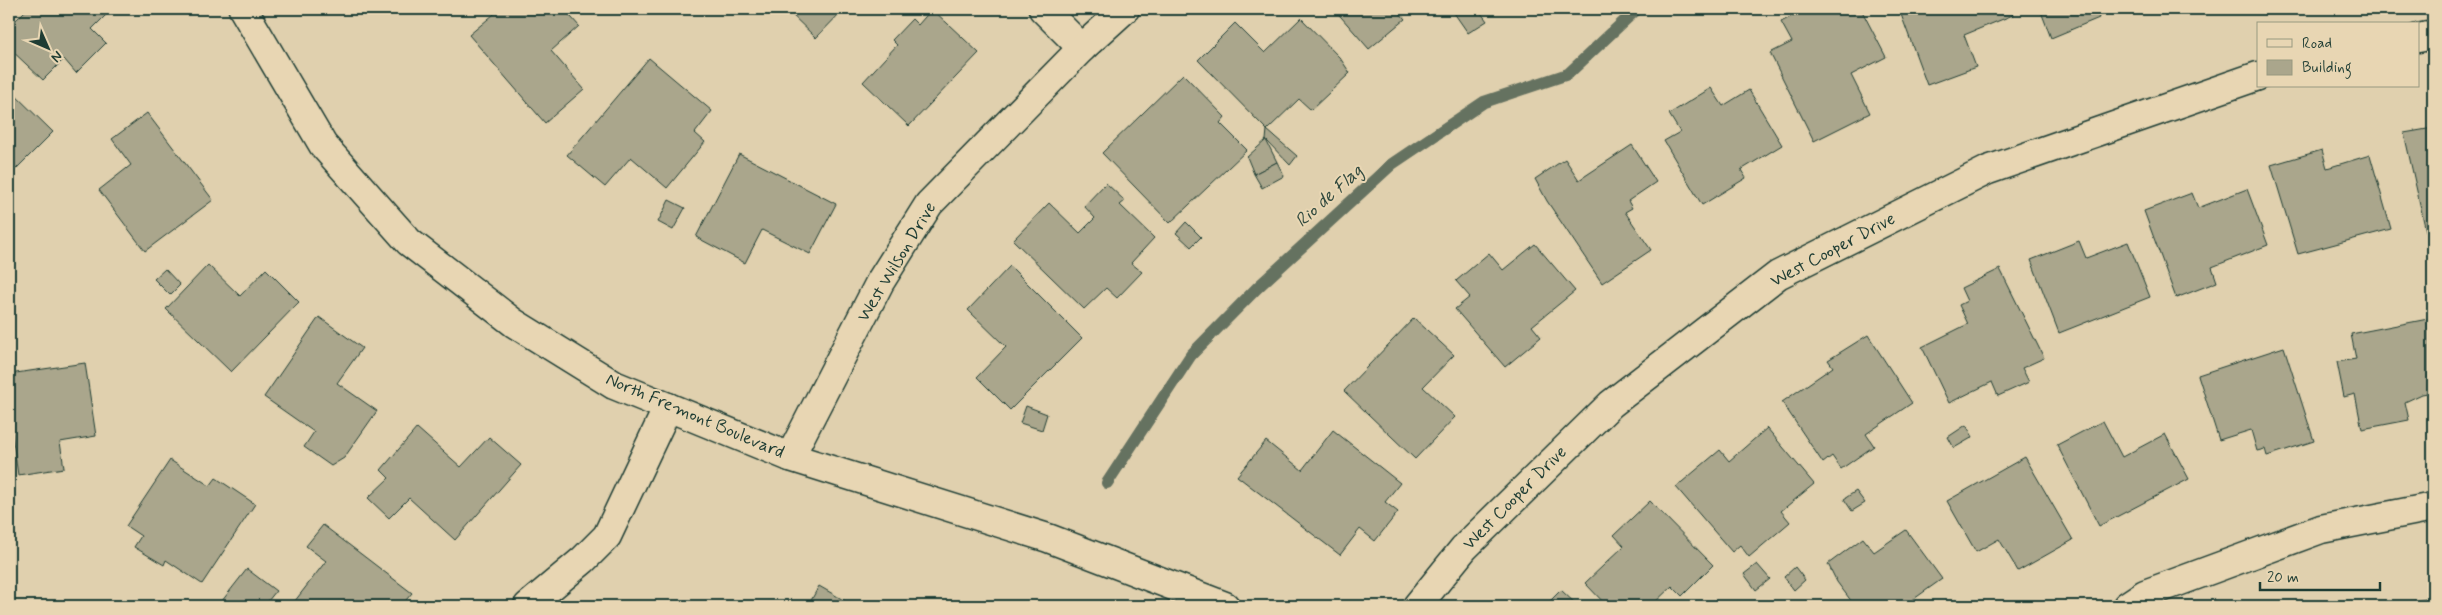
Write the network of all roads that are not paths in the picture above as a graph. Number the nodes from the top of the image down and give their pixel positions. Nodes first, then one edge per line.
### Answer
1 (243, 9) edge
2 (1043, 9) edge
3 (1125, 9) edge
4 (2433, 35) edge
5 (2420, 38) edge
6 (1082, 48) junction
7 (2257, 76) edge
8 (668, 407) junction
9 (790, 456) junction
10 (2433, 507) edge
11 (2141, 602) edge
12 (528, 606) edge
13 (1225, 606) edge
14 (1417, 606) edge

1 - 8 street, North Fremont Boulevard
2 - 6 street
3 - 6 street, West Wilson Drive
4 - 5 street
6 - 9 street, West Wilson Drive
7 - 14 street, West Cooper Drive
8 - 9 street, North Fremont Boulevard
8 - 12 street
9 - 13 street, North Fremont Boulevard
10 - 11 street

